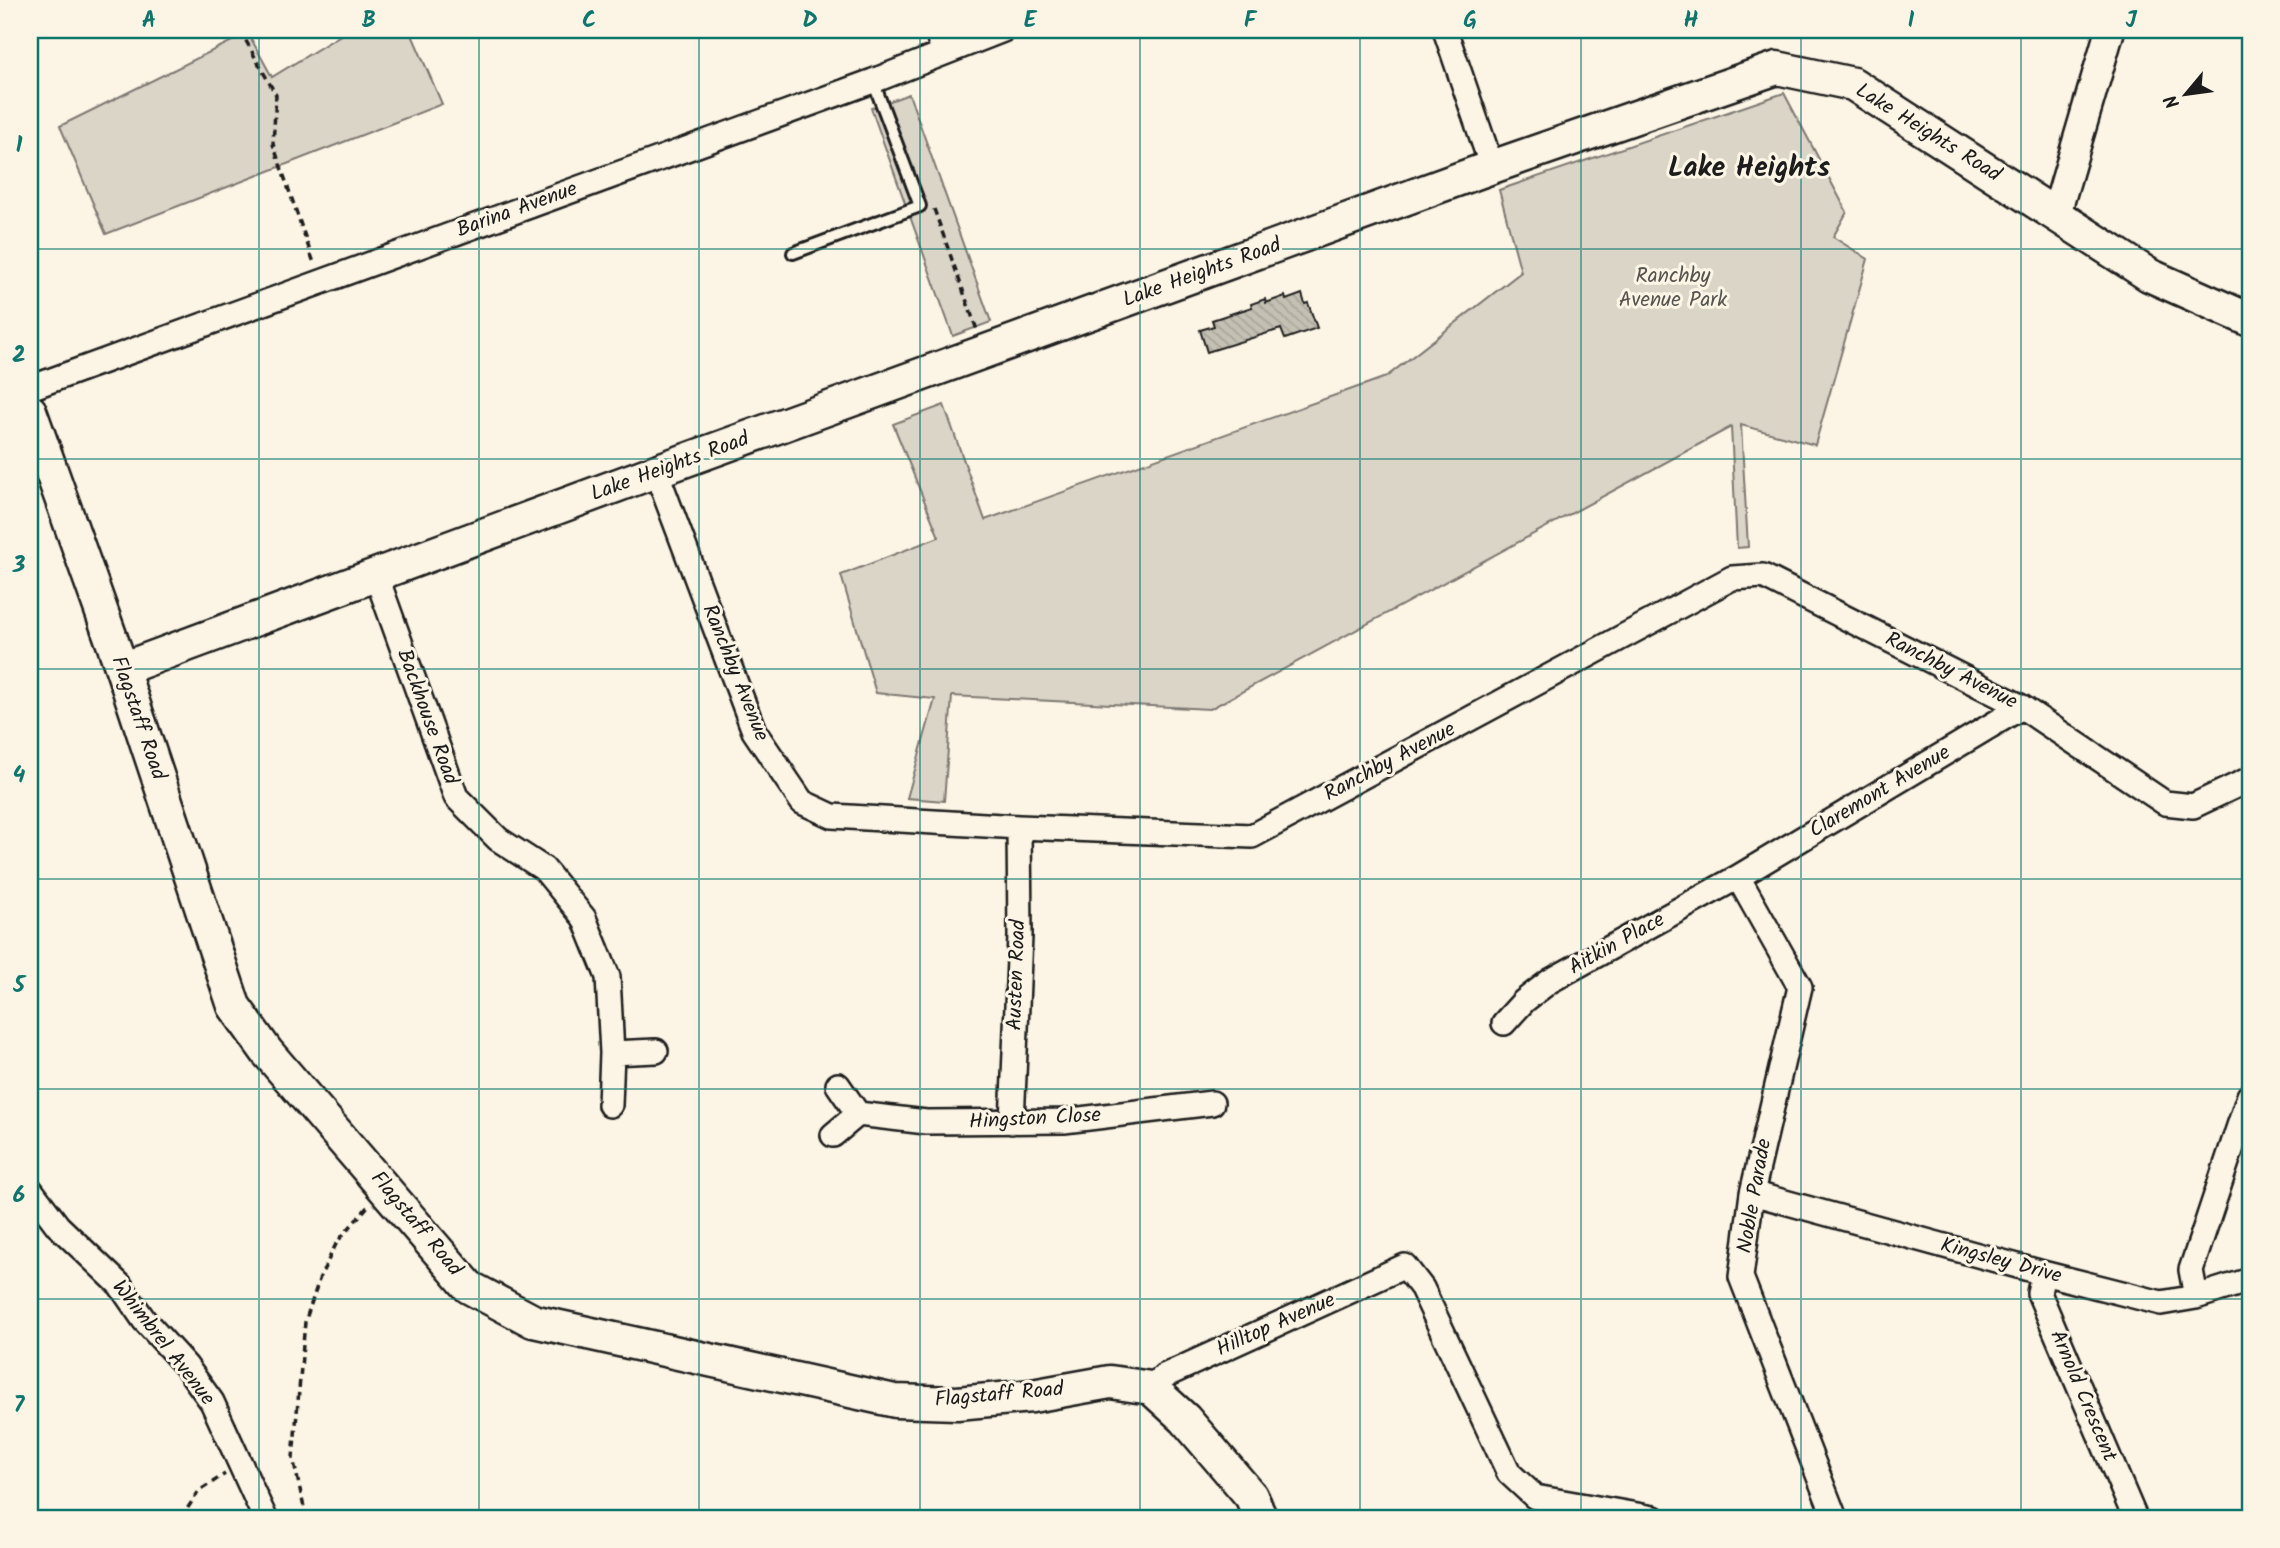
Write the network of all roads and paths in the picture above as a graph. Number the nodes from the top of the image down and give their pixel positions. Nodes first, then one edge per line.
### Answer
1 (240, 30) edge
2 (936, 30) edge
3 (1003, 30) edge
4 (1445, 30) edge
5 (2110, 30) edge
6 (944, 52) junction
7 (873, 81) junction
8 (1492, 167) junction
9 (932, 205) dead end
10 (2056, 214) junction
11 (793, 253) dead end
12 (321, 282) junction
13 (2250, 320) edge
14 (985, 352) junction
15 (30, 388) edge
16 (30, 411) edge
17 (656, 471) junction
18 (376, 575) junction
19 (122, 669) junction
20 (2022, 707) junction
21 (2250, 779) edge
22 (1019, 827) junction
23 (1738, 877) junction
24 (1504, 1023) dead end
25 (656, 1051) dead end
26 (612, 1053) junction
27 (838, 1085) dead end
28 (2249, 1096) edge
29 (1212, 1103) dead end
30 (610, 1105) dead end
31 (859, 1114) junction
32 (1012, 1122) junction
33 (833, 1135) dead end
34 (30, 1189) edge
35 (387, 1189) junction
36 (1752, 1193) junction
37 (2043, 1273) junction
38 (2250, 1279) edge
39 (2196, 1297) junction
40 (1151, 1388) junction
41 (242, 1464) junction
42 (181, 1518) edge
43 (265, 1518) edge
44 (303, 1518) edge
45 (1261, 1518) edge
46 (1654, 1518) edge
47 (1835, 1518) edge
48 (2135, 1518) edge

1 - 12 path
2 - 6 street
3 - 6 street, Barina Avenue
4 - 8 street
5 - 10 street
6 - 7 street, Barina Avenue
7 - 11 lane
7 - 12 street, Barina Avenue
8 - 10 main road, Lake Heights Road
8 - 14 main road, Lake Heights Road
9 - 14 path
10 - 13 main road, Lake Heights Road
12 - 15 street, Barina Avenue
14 - 17 main road, Lake Heights Road
16 - 19 main road, Flagstaff Road
17 - 18 main road, Lake Heights Road
17 - 22 street, Ranchby Avenue
18 - 19 main road, Lake Heights Road
18 - 26 street, Backhouse Road
19 - 35 main road, Flagstaff Road
20 - 21 street, Ranchby Avenue
20 - 22 street, Ranchby Avenue
20 - 23 street, Claremont Avenue
22 - 32 street, Austen Road
23 - 24 street, Aitkin Place
23 - 36 street, Noble Parade
25 - 26 street
26 - 30 street, Backhouse Road
27 - 31 street
28 - 39 street
29 - 32 street, Hingston Close
31 - 32 street, Hingston Close
31 - 33 street
34 - 41 street, Whimbrel Avenue
35 - 40 main road, Flagstaff Road
35 - 44 path
36 - 37 street, Kingsley Drive
36 - 47 street, Noble Parade
37 - 39 street, Kingsley Drive
37 - 48 street, Arnold Crescent
38 - 39 street, Kingsley Drive
40 - 45 main road
40 - 46 street, Hilltop Avenue
41 - 42 path
41 - 43 street, Whimbrel Avenue

